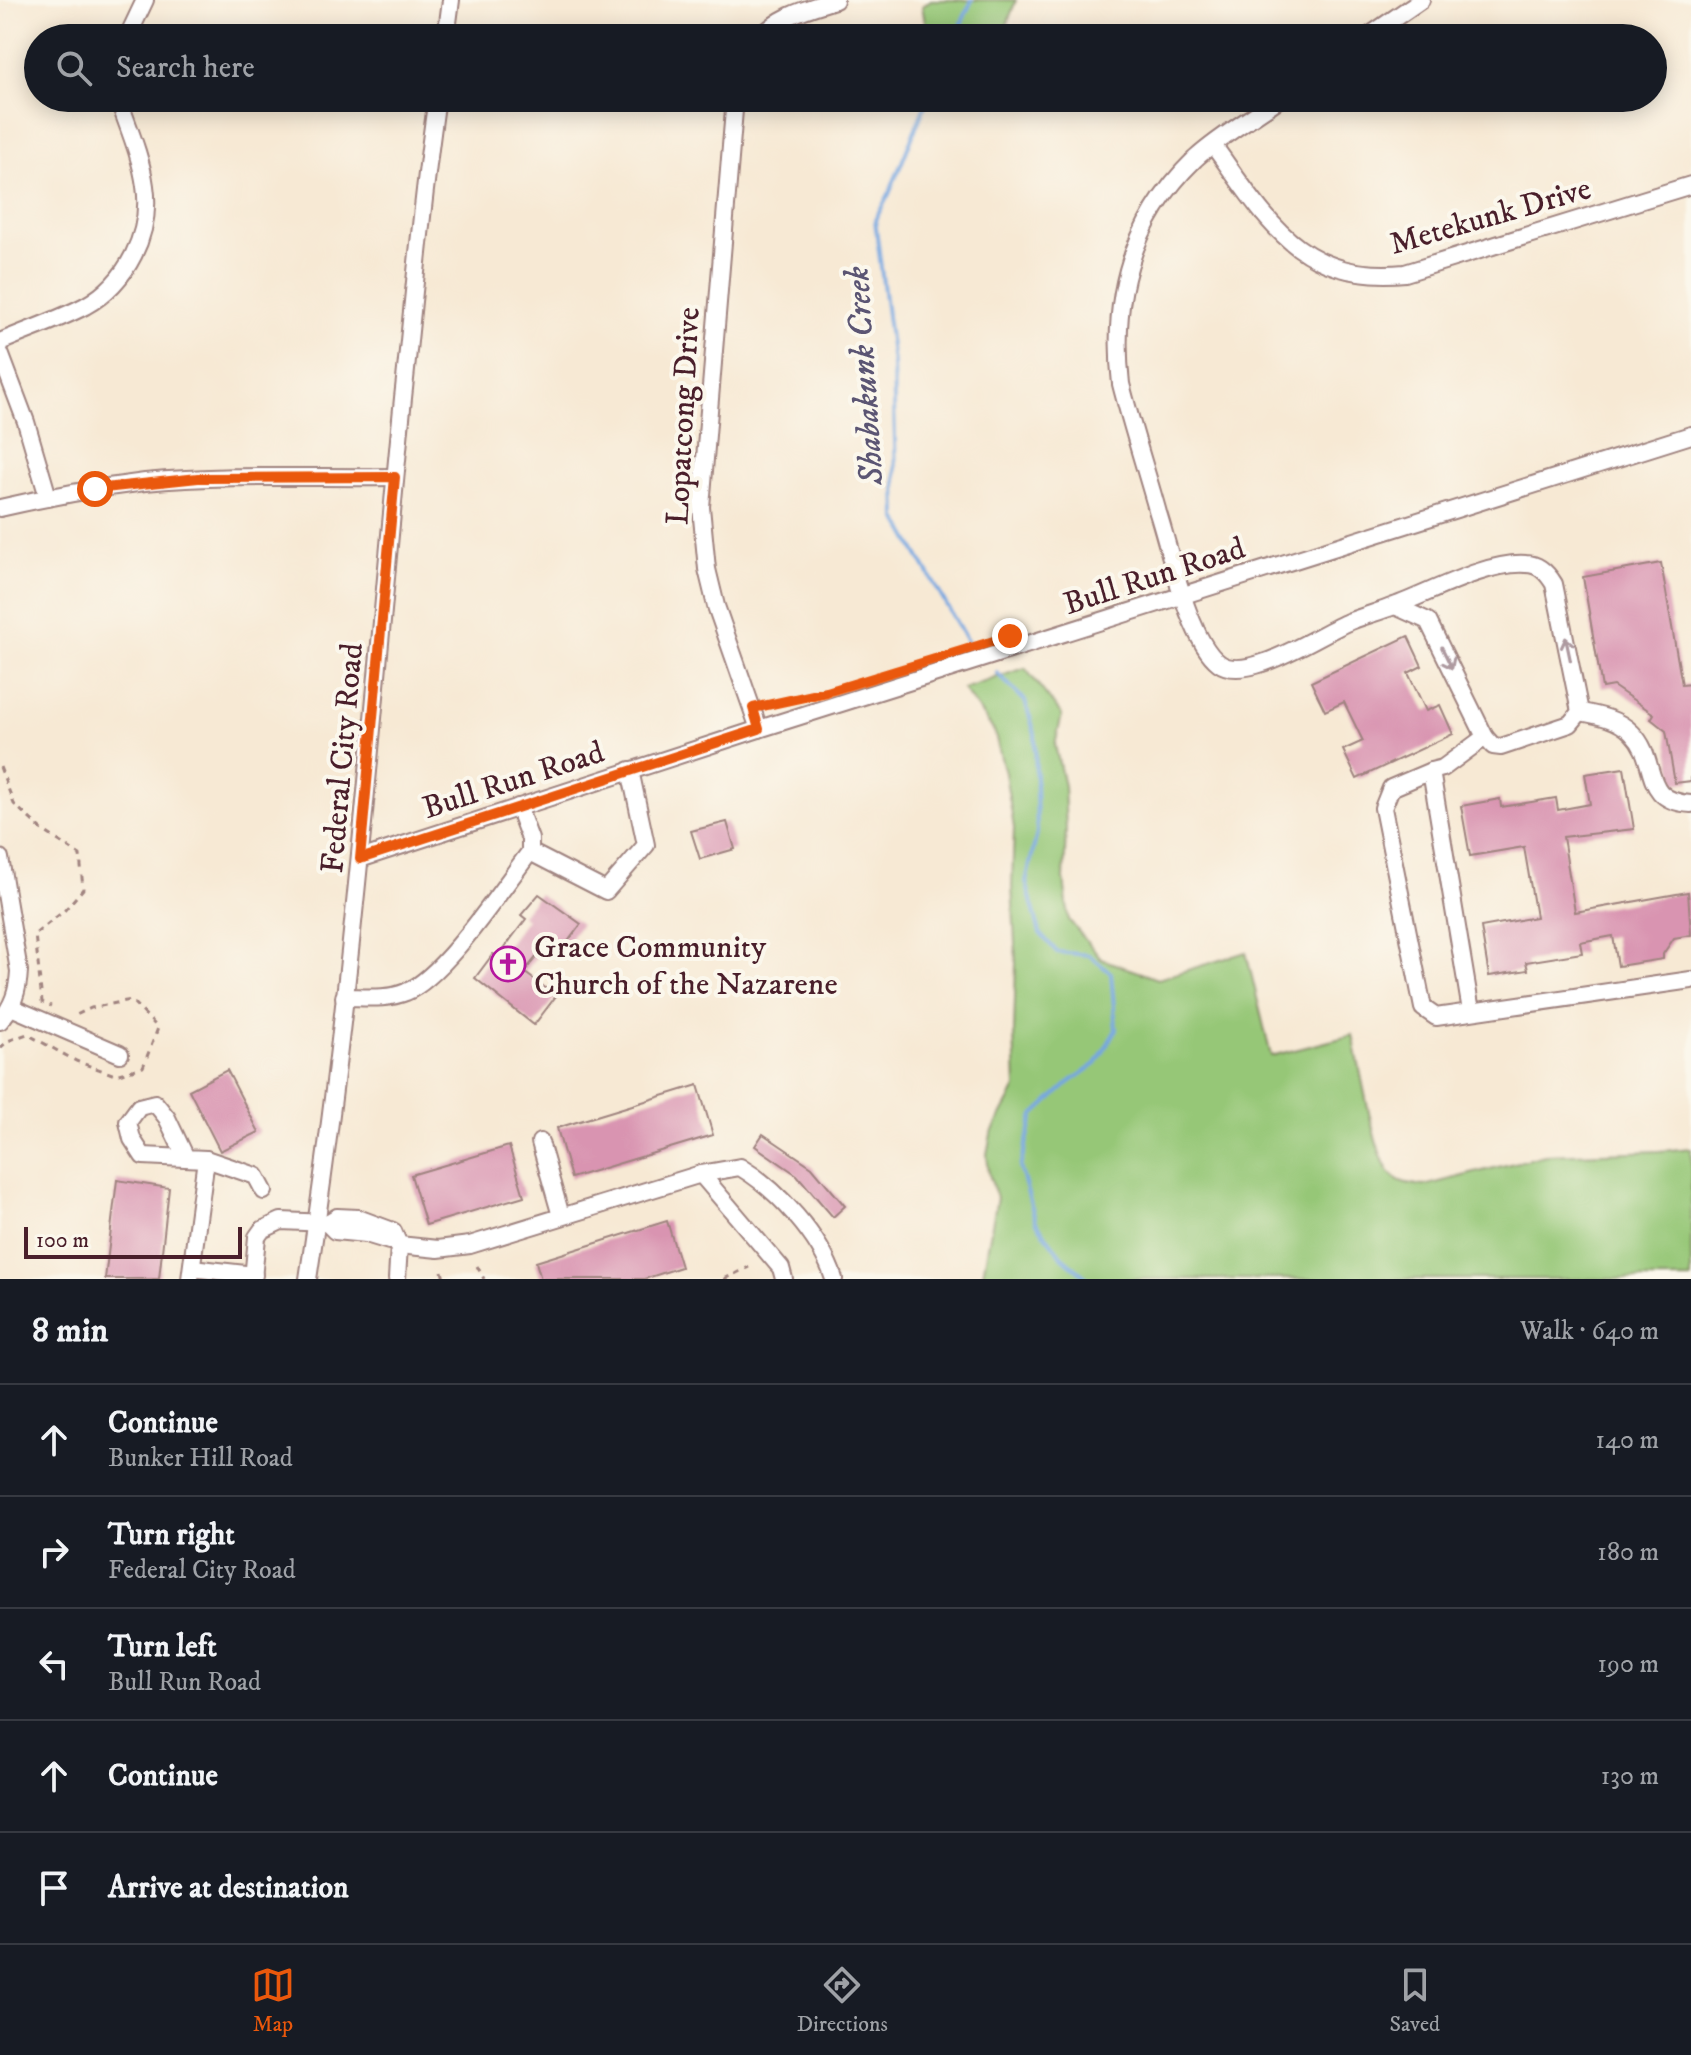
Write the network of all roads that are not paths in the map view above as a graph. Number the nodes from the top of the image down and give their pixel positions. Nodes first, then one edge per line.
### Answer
1 (145, 0) edge
2 (451, 0) edge
3 (835, 0) edge
4 (1421, 0) edge
5 (134, 24) edge
6 (448, 24) edge
7 (778, 24) edge
8 (1386, 24) edge
9 (123, 112) edge
10 (435, 112) edge
11 (734, 112) edge
12 (1260, 112) edge
13 (1213, 145) junction
14 (1691, 185) edge
15 (0, 342) edge
16 (0, 353) edge
17 (1691, 435) edge
18 (395, 477) junction
19 (48, 497) junction
20 (0, 508) edge
21 (1435, 589) junction
22 (1182, 595) junction
23 (1395, 606) junction
24 (1428, 621) junction
25 (1580, 712) junction
26 (759, 729) junction
27 (1485, 737) junction
28 (630, 770) junction
29 (1431, 771) junction
30 (1691, 804) edge
31 (518, 807) junction
32 (530, 852) junction
33 (0, 858) edge
34 (360, 859) junction
35 (1691, 980) edge
36 (344, 997) junction
37 (11, 1007) junction
38 (1471, 1011) junction
39 (0, 1021) edge
40 (120, 1054) dead end
41 (540, 1142) dead end
42 (186, 1158) dead end
43 (206, 1159) junction
44 (701, 1174) junction
45 (264, 1191) dead end
46 (561, 1216) junction
47 (322, 1223) junction
48 (397, 1242) junction
49 (191, 1273) edge
50 (254, 1277) edge
51 (308, 1279) edge
52 (397, 1279) edge
53 (784, 1279) edge
54 (834, 1279) edge

1 - 5 street
2 - 6 street
3 - 7 street
4 - 8 street
9 - 15 street
10 - 18 street, Federal City Road
11 - 26 street, Lopatcong Drive
12 - 13 street
13 - 14 street, Metekunk Drive
13 - 22 street
16 - 19 street
17 - 22 street, Bull Run Road
18 - 19 street
18 - 34 street, Federal City Road
19 - 20 street
21 - 23 street
21 - 24 street
25 -> 21 street
22 - 23 street
22 - 26 street, Bull Run Road
23 - 24 street
24 -> 27 street
25 - 27 street
25 - 30 street
26 - 28 street, Bull Run Road
27 - 29 street
28 - 31 street, Bull Run Road
28 - 32 street
29 - 38 street
29 - 38 street
31 - 32 street
31 - 34 street, Bull Run Road
32 - 36 street
33 - 37 street
34 - 36 street, Federal City Road
35 - 38 street
36 - 47 street, Federal City Road
37 - 39 street
37 - 40 street
41 - 46 street
42 - 43 street
43 - 45 street
43 - 49 street
44 - 46 street
44 - 53 street
44 - 54 street
46 - 48 street
47 - 48 street
47 - 50 street
47 - 51 street, Federal City Road
48 - 52 street
49 - 50 street

